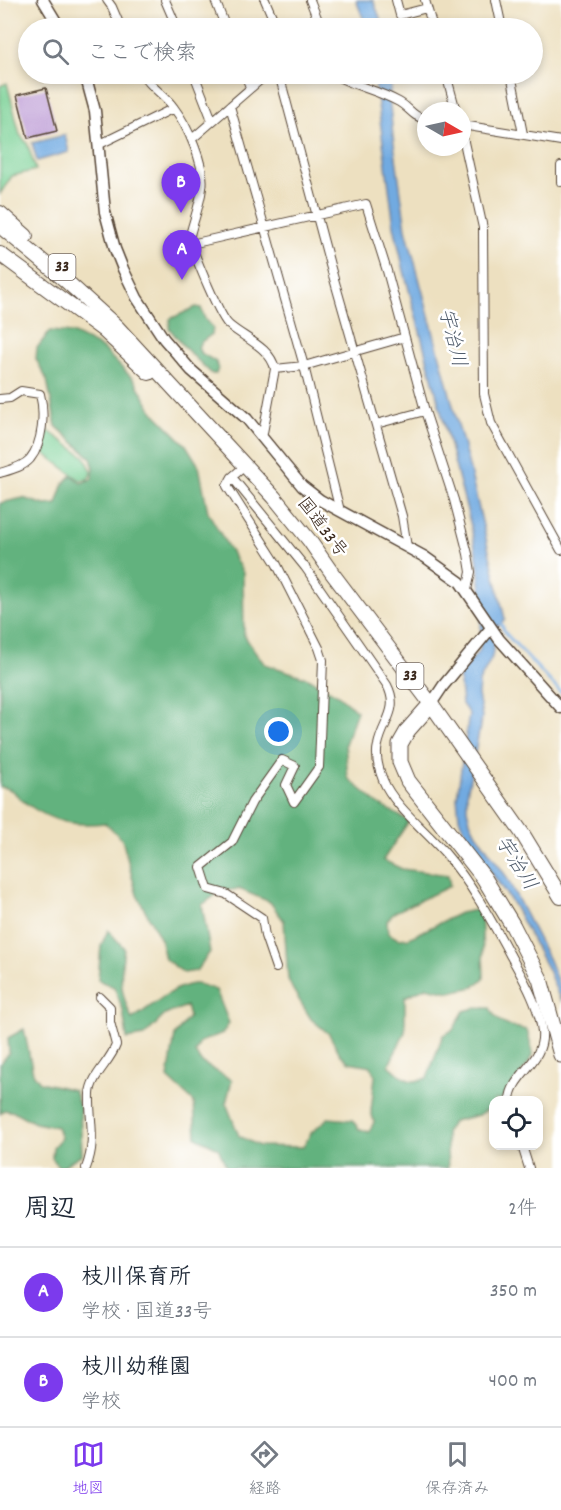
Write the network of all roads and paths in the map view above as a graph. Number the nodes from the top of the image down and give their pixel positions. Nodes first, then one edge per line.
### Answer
1 (43, 0) edge
2 (106, 0) edge
3 (165, 0) edge
4 (215, 0) edge
5 (265, 0) edge
6 (309, 0) edge
7 (396, 0) edge
8 (496, 0) edge
9 (426, 4) edge
10 (54, 18) edge
11 (116, 18) edge
12 (173, 18) edge
13 (222, 18) edge
14 (273, 18) edge
15 (317, 18) edge
16 (500, 18) edge
17 (88, 84) edge
18 (149, 84) edge
19 (198, 84) edge
20 (249, 84) edge
21 (254, 84) edge
22 (282, 84) edge
23 (358, 84) edge
24 (449, 84) edge
25 (513, 84) edge
26 (250, 87) junction
27 (454, 102) edge
28 (230, 105) junction
29 (174, 108) junction
30 (417, 117) edge
31 (212, 120) junction
32 (471, 126) edge
33 (524, 134) junction
34 (192, 139) junction
35 (561, 141) edge
36 (98, 145) junction
37 (467, 156) edge
38 (561, 166) edge
39 (561, 182) edge
40 (0, 213) edge
41 (317, 216) junction
42 (0, 226) edge
43 (264, 228) junction
44 (191, 244) junction
45 (0, 254) edge
46 (117, 327) junction
47 (405, 337) junction
48 (354, 352) junction
49 (304, 366) junction
50 (275, 369) junction
51 (0, 399) edge
52 (425, 411) junction
53 (376, 424) junction
54 (262, 438) junction
55 (246, 465) junction
56 (0, 473) edge
57 (232, 477) junction
58 (340, 511) junction
59 (407, 547) junction
60 (561, 549) edge
61 (467, 590) junction
62 (490, 628) junction
63 (431, 704) junction
64 (561, 708) edge
65 (561, 897) edge
66 (276, 968) dead end
67 (100, 997) dead end
68 (561, 1055) edge
69 (512, 1096) edge
70 (523, 1150) edge
71 (86, 1168) edge
72 (529, 1168) edge

1 - 10 street
2 - 11 street
3 - 12 street
4 - 13 street
5 - 14 street
6 - 15 street
7 - 9 street
8 - 16 street
17 - 36 street
18 - 29 street
19 - 31 street
20 - 26 street
21 - 26 street
22 - 41 street
23 - 30 street
24 - 27 street
25 - 33 street
26 - 28 street
28 - 31 street
28 - 43 street
29 - 34 street
29 - 36 street
31 - 34 street
32 - 33 street
33 - 35 street
34 - 44 street
36 - 54 street
37 - 60 street
38 - 39 street
40 - 46 highway, 33
41 - 43 street
41 - 47 street
41 - 48 street
42 - 46 highway, 国道33号 / 33
43 - 44 street
43 - 49 street
44 - 50 street
45 - 55 highway, 33
46 - 55 highway, 国道33号 / 33
47 - 48 street
47 - 52 street
48 - 49 street
48 - 53 street
49 - 50 street
49 - 58 street
50 - 54 street
51 - 56 street
52 - 53 street
52 - 61 street
53 - 59 street
54 - 58 street
55 - 57 street
55 - 63 highway, 国道33号 / 33
57 - 66 street
57 - 69 street
58 - 59 street
59 - 61 street
61 - 62 street
62 - 63 street
62 - 64 street
63 - 65 highway, 国道33号 / 33
63 - 68 highway
67 - 71 street
70 - 72 street

